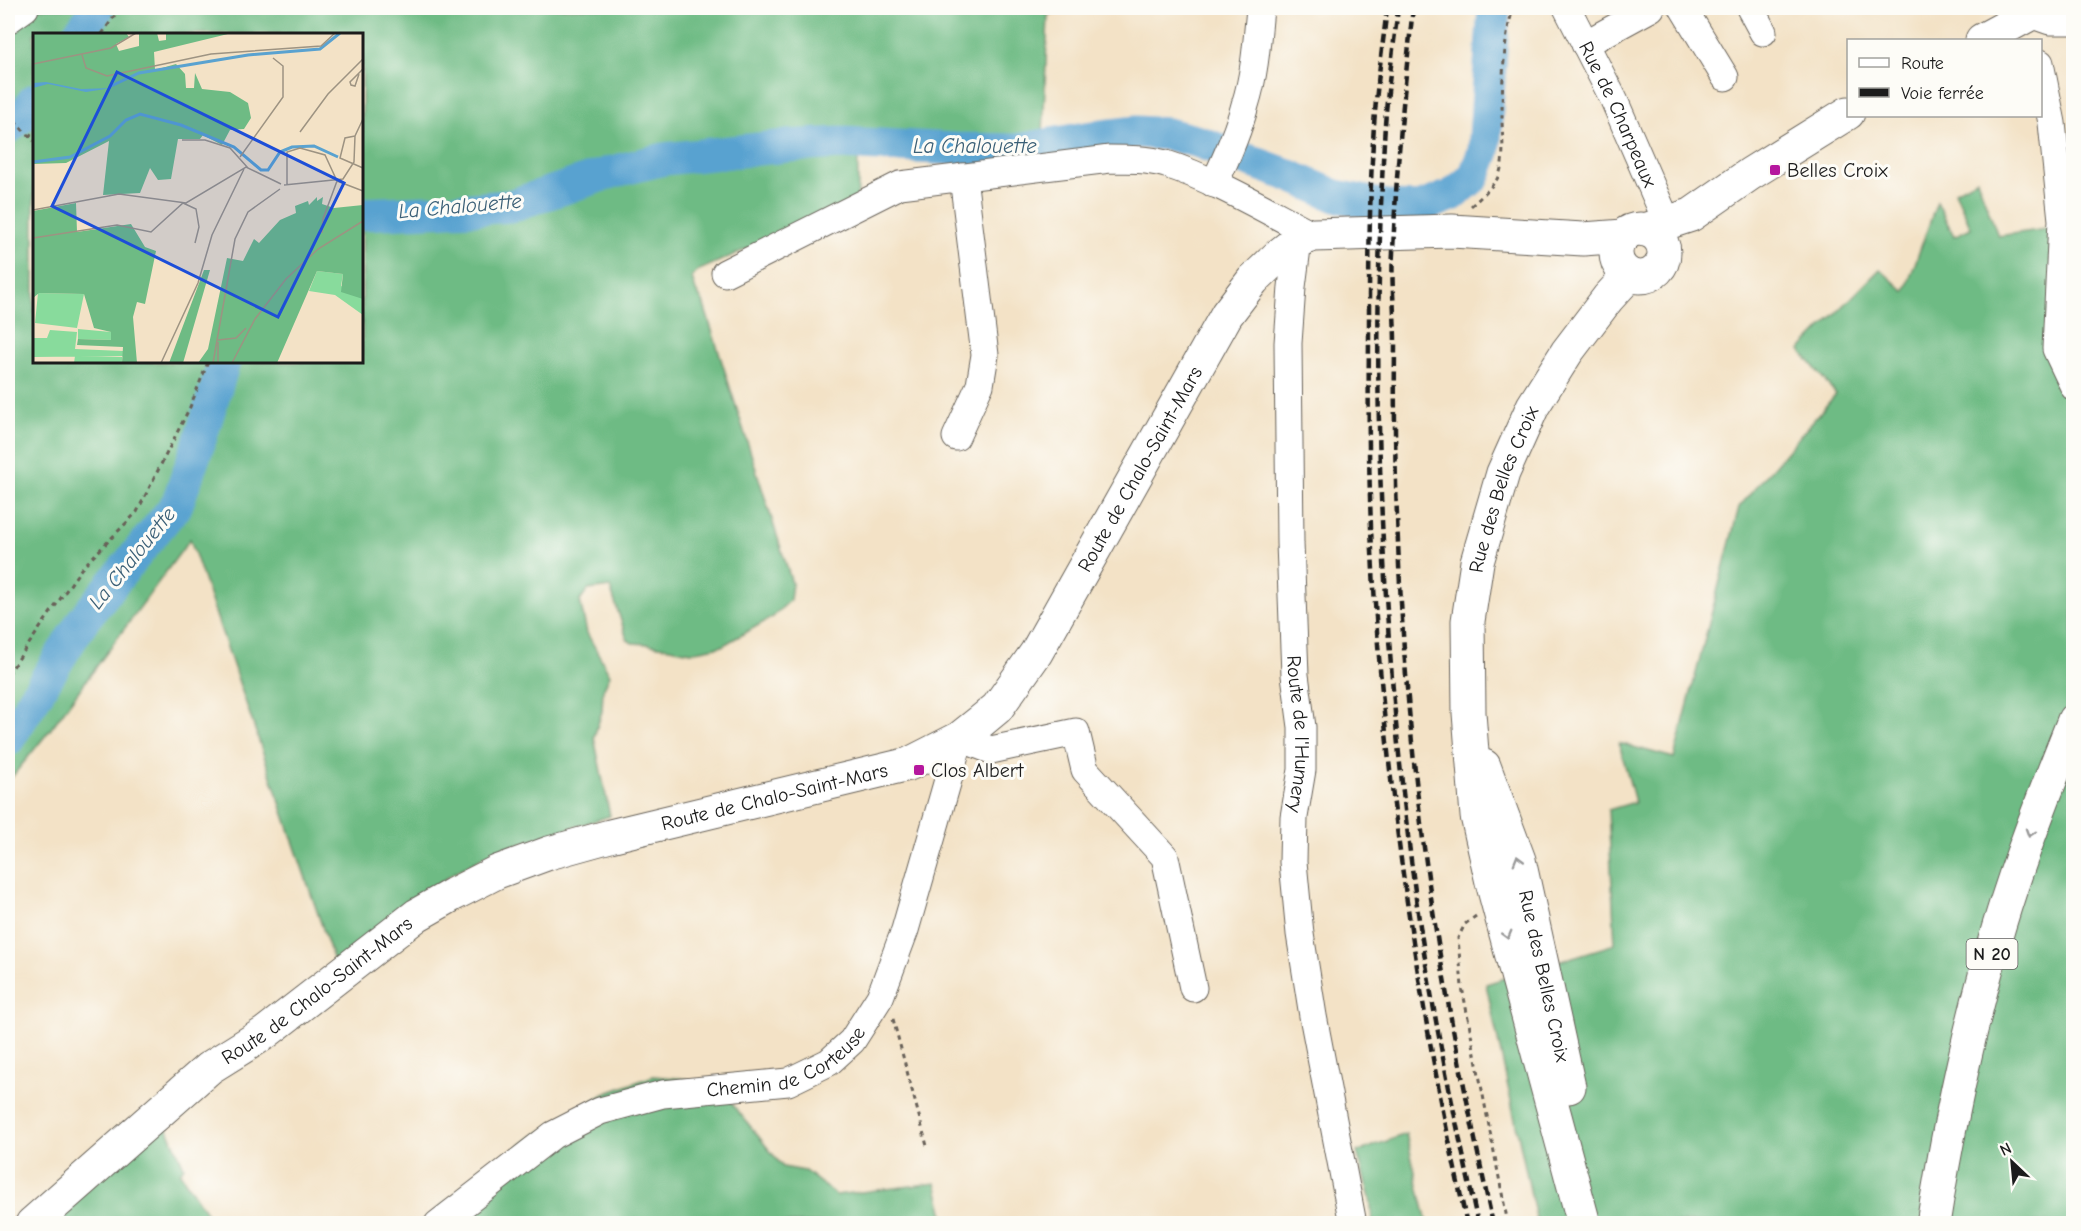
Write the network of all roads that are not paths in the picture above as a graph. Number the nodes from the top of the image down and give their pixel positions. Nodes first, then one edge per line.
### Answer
1 (26, 8) edge
2 (1260, 8) edge
3 (1567, 8) edge
4 (1651, 8) edge
5 (1683, 8) edge
6 (1750, 8) edge
7 (1612, 17) edge
8 (2033, 17) edge
9 (8, 20) edge
10 (2073, 21) edge
11 (1763, 32) dead end
12 (1984, 39) edge
13 (1585, 44) junction
14 (2042, 73) edge
15 (1725, 77) dead end
16 (1847, 114) edge
17 (1223, 164) junction
18 (963, 177) junction
19 (1306, 238) junction
20 (1648, 241) junction
21 (725, 273) dead end
22 (2073, 387) edge
23 (956, 437) dead end
24 (2073, 720) edge
25 (960, 738) junction
26 (2073, 777) edge
27 (1489, 812) junction
28 (1193, 987) dead end
29 (1938, 1217) edge
30 (32, 1224) edge
31 (438, 1224) edge
32 (1353, 1224) edge
33 (1584, 1224) edge
34 (1604, 1224) edge

1 - 9 street
2 - 17 street
3 - 13 street, Rue de Charpeaux
4 - 7 street
5 - 15 street
6 - 11 street
7 - 13 street
8 - 10 street
8 - 12 main road
13 - 20 street, Rue de Charpeaux
14 - 22 street
16 - 20 main road, Rue des Belles Croix
17 - 18 street
17 - 19 street
18 - 21 street
18 - 23 street
19 - 20 main road
19 - 25 main road, Route de Chalo-Saint-Mars
19 - 32 street, Route de l'Humery
20 - 27 main road, Rue des Belles Croix
24 -> 29 main road, N 20
25 - 28 street
25 - 30 main road, Route de Chalo-Saint-Mars
25 - 31 street, Chemin de Corteuse
26 - 29 main road, N 20
27 -> 33 main road, Rue des Belles Croix
34 -> 27 main road, Rue des Belles Croix

